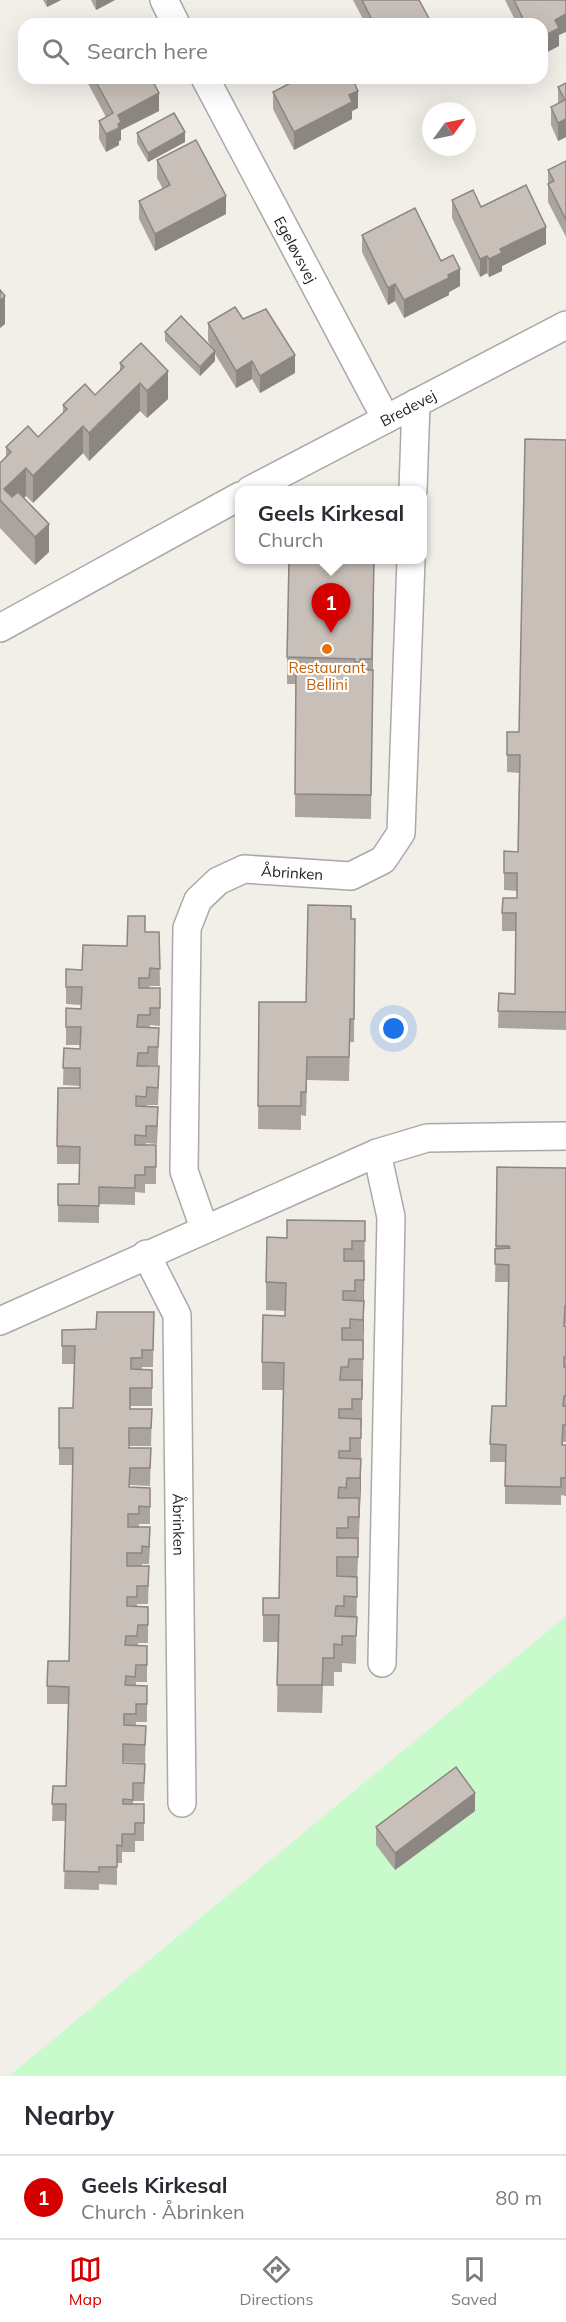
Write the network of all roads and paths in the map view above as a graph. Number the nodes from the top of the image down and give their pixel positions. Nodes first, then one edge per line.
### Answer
1 (164, 0) edge
2 (173, 18) edge
3 (208, 84) edge
4 (566, 324) edge
5 (416, 403) junction
6 (386, 419) junction
7 (258, 486) edge
8 (413, 486) edge
9 (235, 499) edge
10 (411, 564) edge
11 (0, 628) edge
12 (566, 1136) edge
13 (377, 1153) junction
14 (204, 1228) junction
15 (146, 1254) junction
16 (0, 1321) edge
17 (382, 1663) dead end
18 (182, 1803) dead end

1 - 2 street
3 - 6 street, Egeløvsvej
4 - 5 street, Bredevej
5 - 6 street, Bredevej
5 - 8 street
6 - 7 street, Bredevej
9 - 11 street
10 - 14 street, Åbrinken
12 - 13 street
13 - 14 street
13 - 17 street
14 - 15 street
15 - 16 street
15 - 18 street, Åbrinken

